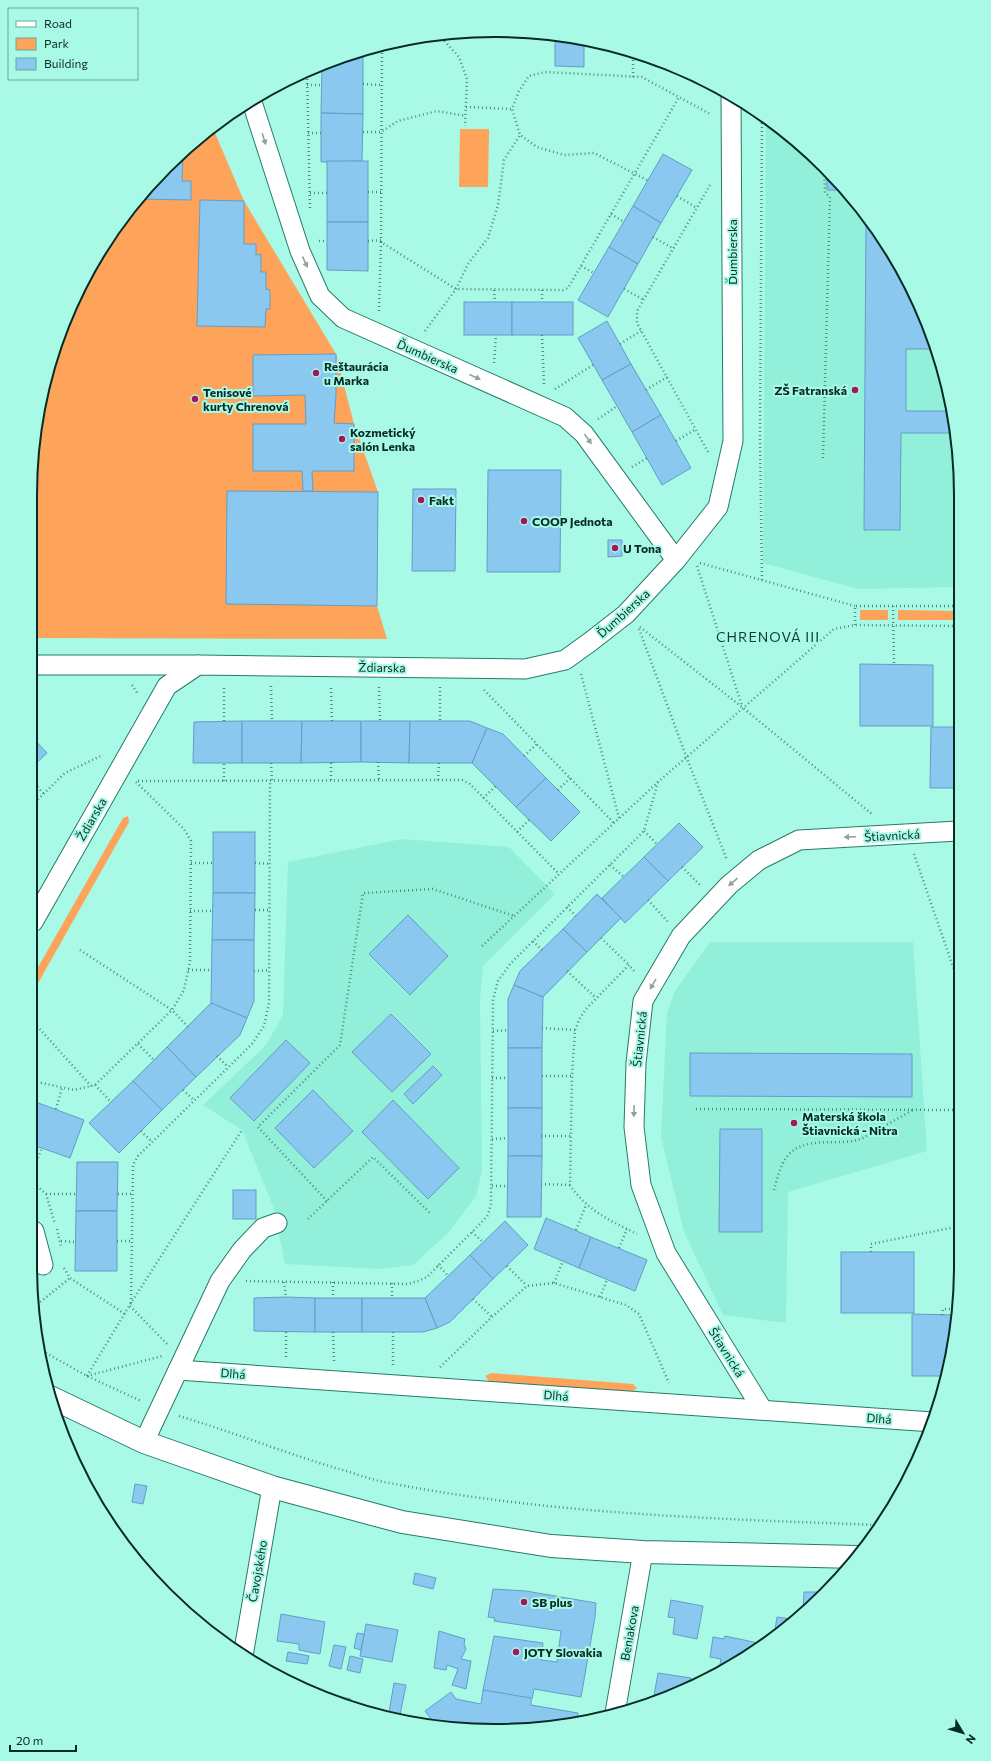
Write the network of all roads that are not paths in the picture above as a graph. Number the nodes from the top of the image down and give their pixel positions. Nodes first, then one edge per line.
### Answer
1 (732, 102) edge
2 (253, 106) edge
3 (676, 560) junction
4 (572, 664) joint
5 (37, 665) edge
6 (198, 665) junction
7 (954, 831) edge
8 (37, 915) edge
9 (276, 1223) dead end
10 (37, 1242) edge
11 (43, 1265) dead end
12 (180, 1359) junction
13 (58, 1401) edge
14 (762, 1409) junction
15 (927, 1422) edge
16 (144, 1442) junction
17 (272, 1487) junction
18 (643, 1552) junction
19 (849, 1557) edge
20 (244, 1649) edge
21 (616, 1707) edge

1 - 3 street, Ďumbierska
2 -> 3 street, Ďumbierska
3 - 4 street, Ďumbierska
4 - 6 street, Ždiarska
5 - 6 street, Ždiarska
6 - 8 street, Ždiarska
7 -> 14 street, Štiavnická
9 - 12 street
10 - 11 street
12 - 14 street, Dlhá
12 - 16 street
13 - 16 street
14 - 15 street, Dlhá
16 - 17 street
17 - 18 street
17 - 20 street, Čavojského
18 - 19 street
18 - 21 street, Beniakova

